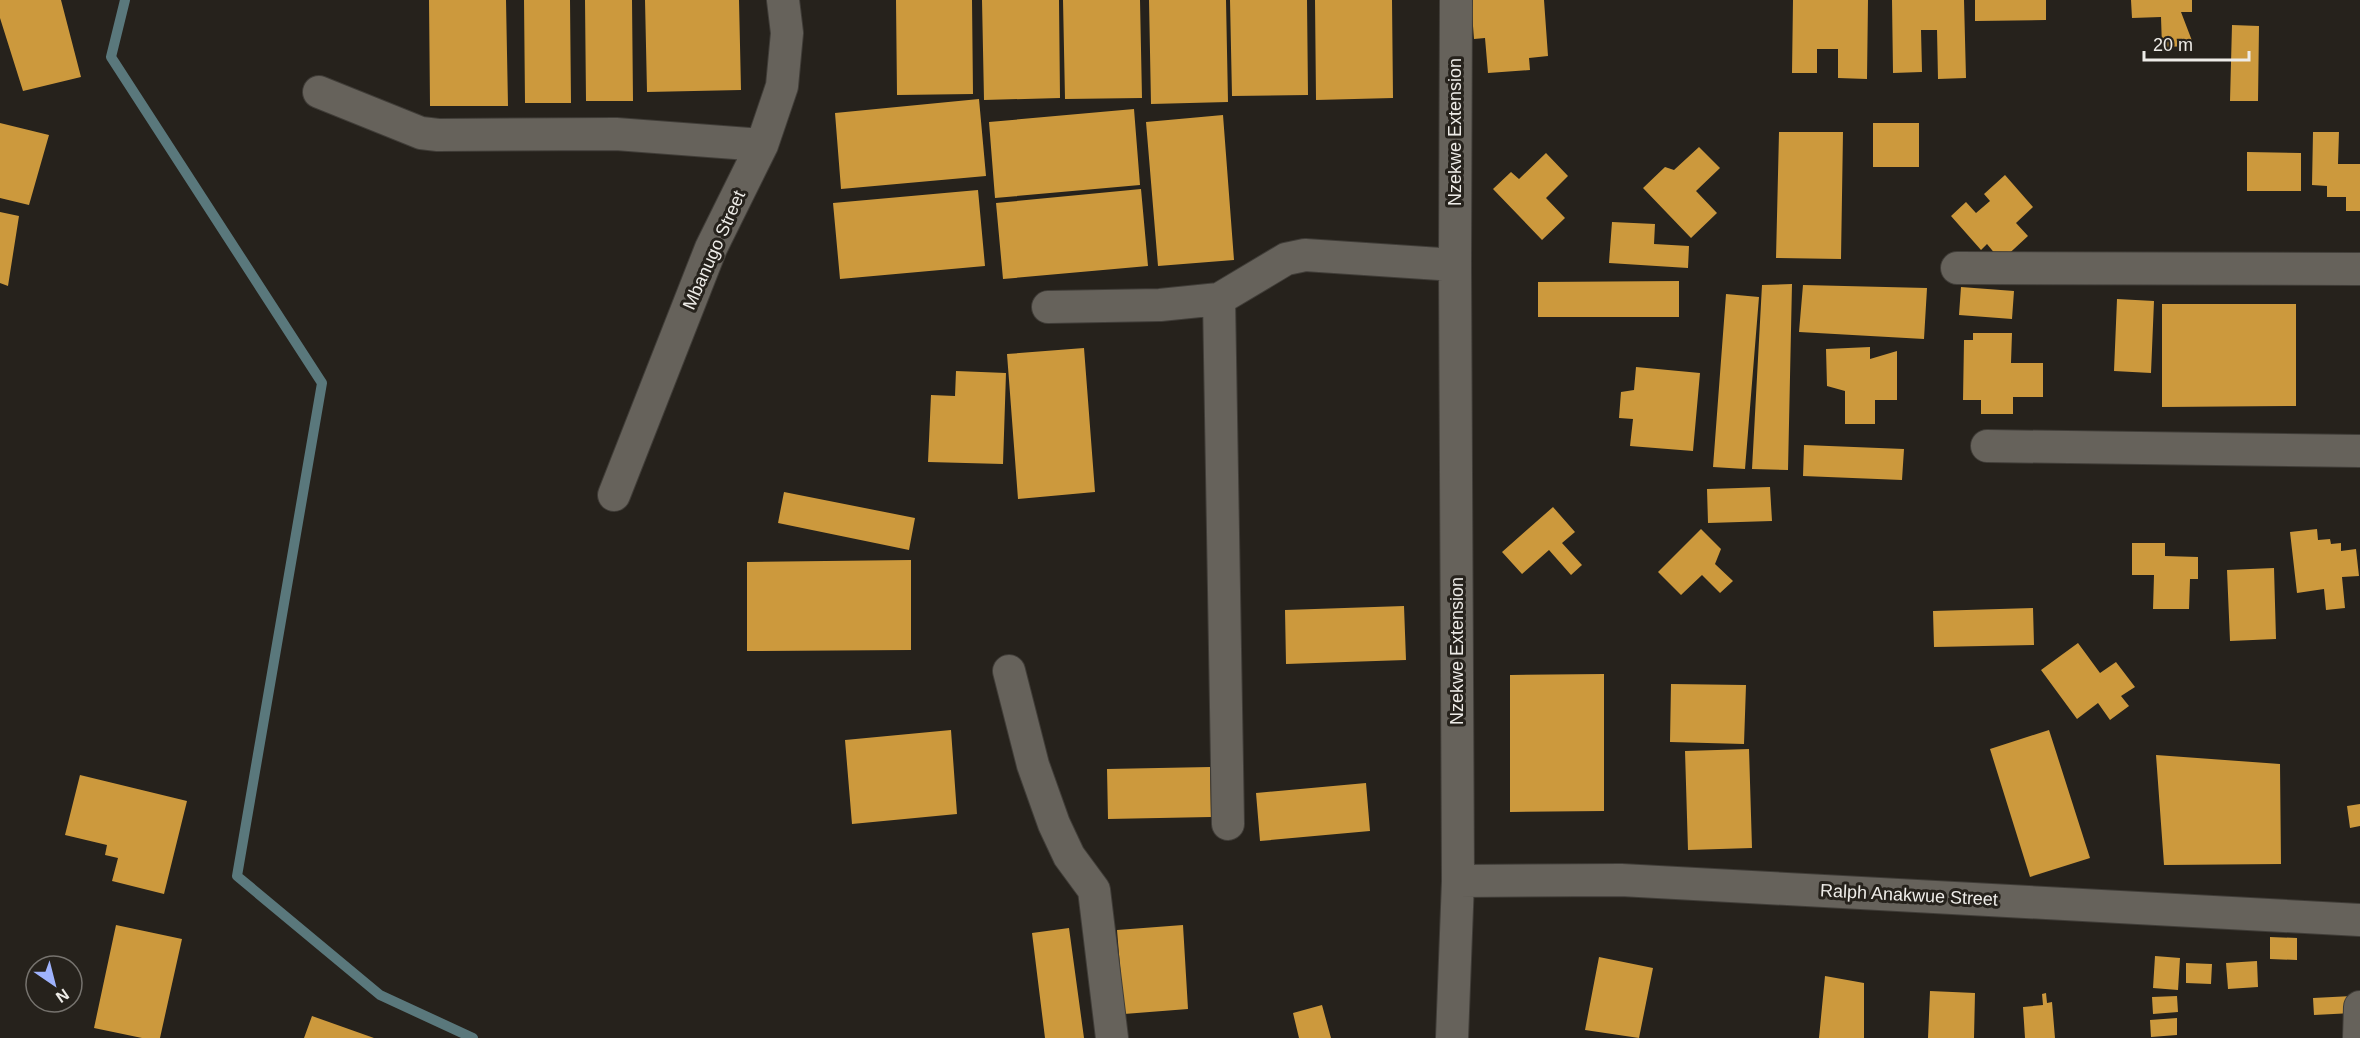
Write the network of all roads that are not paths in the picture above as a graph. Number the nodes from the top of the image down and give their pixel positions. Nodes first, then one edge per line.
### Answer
1 (783, 0) edge
2 (1456, 0) edge
3 (319, 92) dead end
4 (762, 145) junction
5 (1455, 265) junction
6 (1957, 268) dead end
7 (2360, 269) edge
8 (1219, 299) junction
9 (1048, 307) dead end
10 (1987, 446) dead end
11 (2360, 451) edge
12 (614, 495) dead end
13 (1009, 671) dead end
14 (1228, 824) dead end
15 (1458, 880) junction
16 (2360, 920) edge
17 (2360, 1007) edge
18 (1112, 1038) edge
19 (1452, 1038) edge
20 (2359, 1038) edge

1 - 4 street, Mbanugo Street
2 - 5 street, Nzekwe Extension
3 - 4 street
4 - 12 street, Mbanugo Street
5 - 8 street
5 - 15 street, Nzekwe Extension
6 - 7 street
8 - 9 street
8 - 14 street
10 - 11 street
13 - 18 street
15 - 16 street, Ralph Anakwue Street
15 - 19 street, Nzekwe Extension
17 - 20 street

